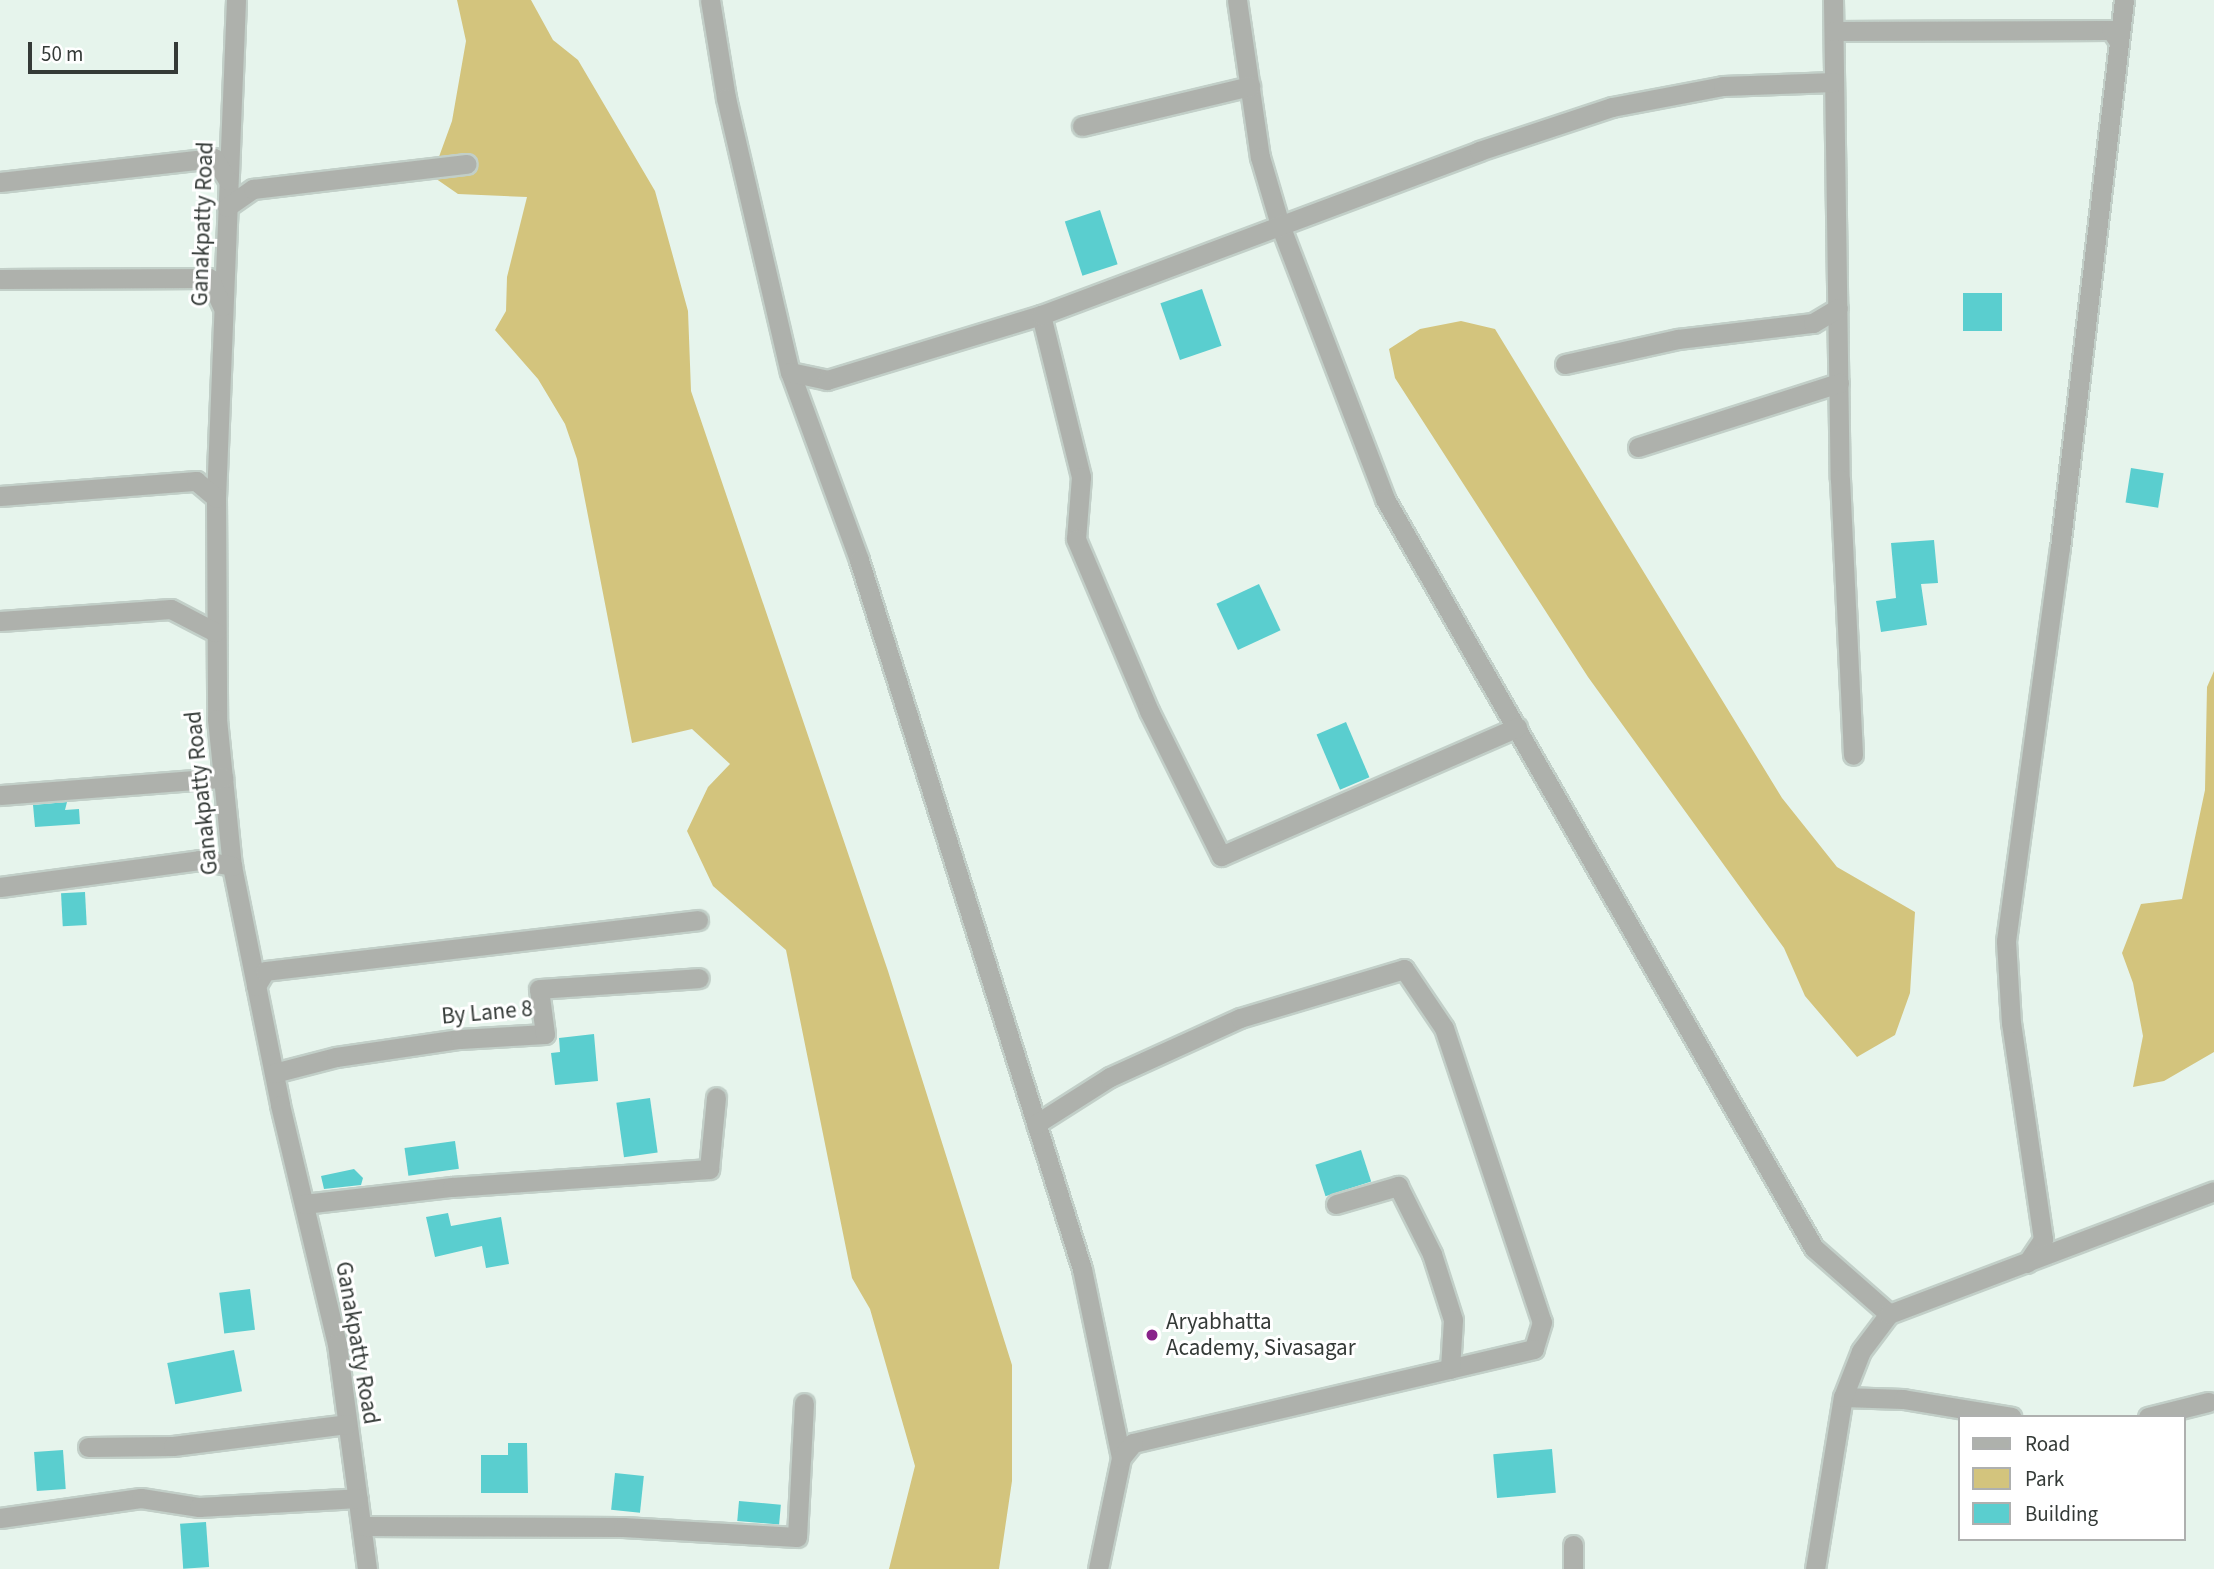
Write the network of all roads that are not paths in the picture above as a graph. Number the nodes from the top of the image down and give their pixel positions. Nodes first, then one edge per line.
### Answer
1 (236, 0) edge
2 (710, 0) edge
3 (1237, 0) edge
4 (1833, 0) edge
5 (2124, 0) edge
6 (1834, 32) junction
7 (2119, 42) junction
8 (1834, 82) junction
9 (1250, 86) junction
10 (1082, 126) dead end
11 (467, 164) dead end
12 (228, 180) junction
13 (0, 182) edge
14 (227, 207) junction
15 (1280, 225) junction
16 (0, 279) edge
17 (1838, 308) junction
18 (224, 310) junction
19 (1041, 315) junction
20 (1565, 364) dead end
21 (790, 372) junction
22 (1839, 383) junction
23 (1638, 447) dead end
24 (0, 496) edge
25 (216, 498) junction
26 (0, 621) edge
27 (215, 632) junction
28 (1517, 727) junction
29 (1853, 755) dead end
30 (223, 778) junction
31 (0, 795) edge
32 (232, 866) junction
33 (0, 887) edge
34 (698, 920) dead end
35 (699, 978) dead end
36 (256, 986) junction
37 (274, 1073) junction
38 (716, 1097) dead end
39 (1036, 1125) junction
40 (2214, 1191) edge
41 (304, 1204) junction
42 (1336, 1204) dead end
43 (2027, 1263) junction
44 (1889, 1314) junction
45 (1450, 1369) junction
46 (1843, 1397) junction
47 (2208, 1402) dead end
48 (804, 1404) dead end
49 (2000, 1415) edge
50 (2156, 1415) edge
51 (347, 1424) junction
52 (88, 1447) dead end
53 (1121, 1458) junction
54 (358, 1499) junction
55 (0, 1518) edge
56 (363, 1526) junction
57 (1573, 1545) dead end
58 (368, 1569) edge
59 (1098, 1569) edge
60 (1573, 1569) edge
61 (1815, 1569) edge

1 - 12 street, Ganakpatty Road
2 - 21 street
3 - 9 street
4 - 6 street
5 - 7 street
6 - 7 street
6 - 8 street
7 - 43 street
8 - 15 street
8 - 17 street
9 - 10 street
9 - 15 street
11 - 14 street
12 - 13 street
12 - 14 street, Ganakpatty Road
14 - 18 street, Ganakpatty Road
15 - 19 street
15 - 28 street
16 - 18 street
17 - 20 street
17 - 22 street
18 - 25 street, Ganakpatty Road
19 - 21 street
19 - 28 street
21 - 39 street
22 - 23 street
22 - 29 street
24 - 25 street
25 - 27 street, Ganakpatty Road
26 - 27 street
27 - 30 street, Ganakpatty Road
28 - 44 street
30 - 31 street
30 - 32 street, Ganakpatty Road
32 - 33 street
32 - 36 street, Ganakpatty Road
34 - 36 street
35 - 37 street, By Lane 8
36 - 37 street, Ganakpatty Road
37 - 41 street, Ganakpatty Road
38 - 41 street
39 - 45 street
39 - 53 street
40 - 43 street
41 - 51 street, Ganakpatty Road
42 - 45 street
43 - 44 street
44 - 46 street
45 - 53 street
46 - 49 street
46 - 61 street
47 - 50 street
48 - 56 street
51 - 52 street
51 - 54 street, Ganakpatty Road
53 - 59 street
54 - 55 street
54 - 56 street, Ganakpatty Road
56 - 58 street, Ganakpatty Road
57 - 60 street

